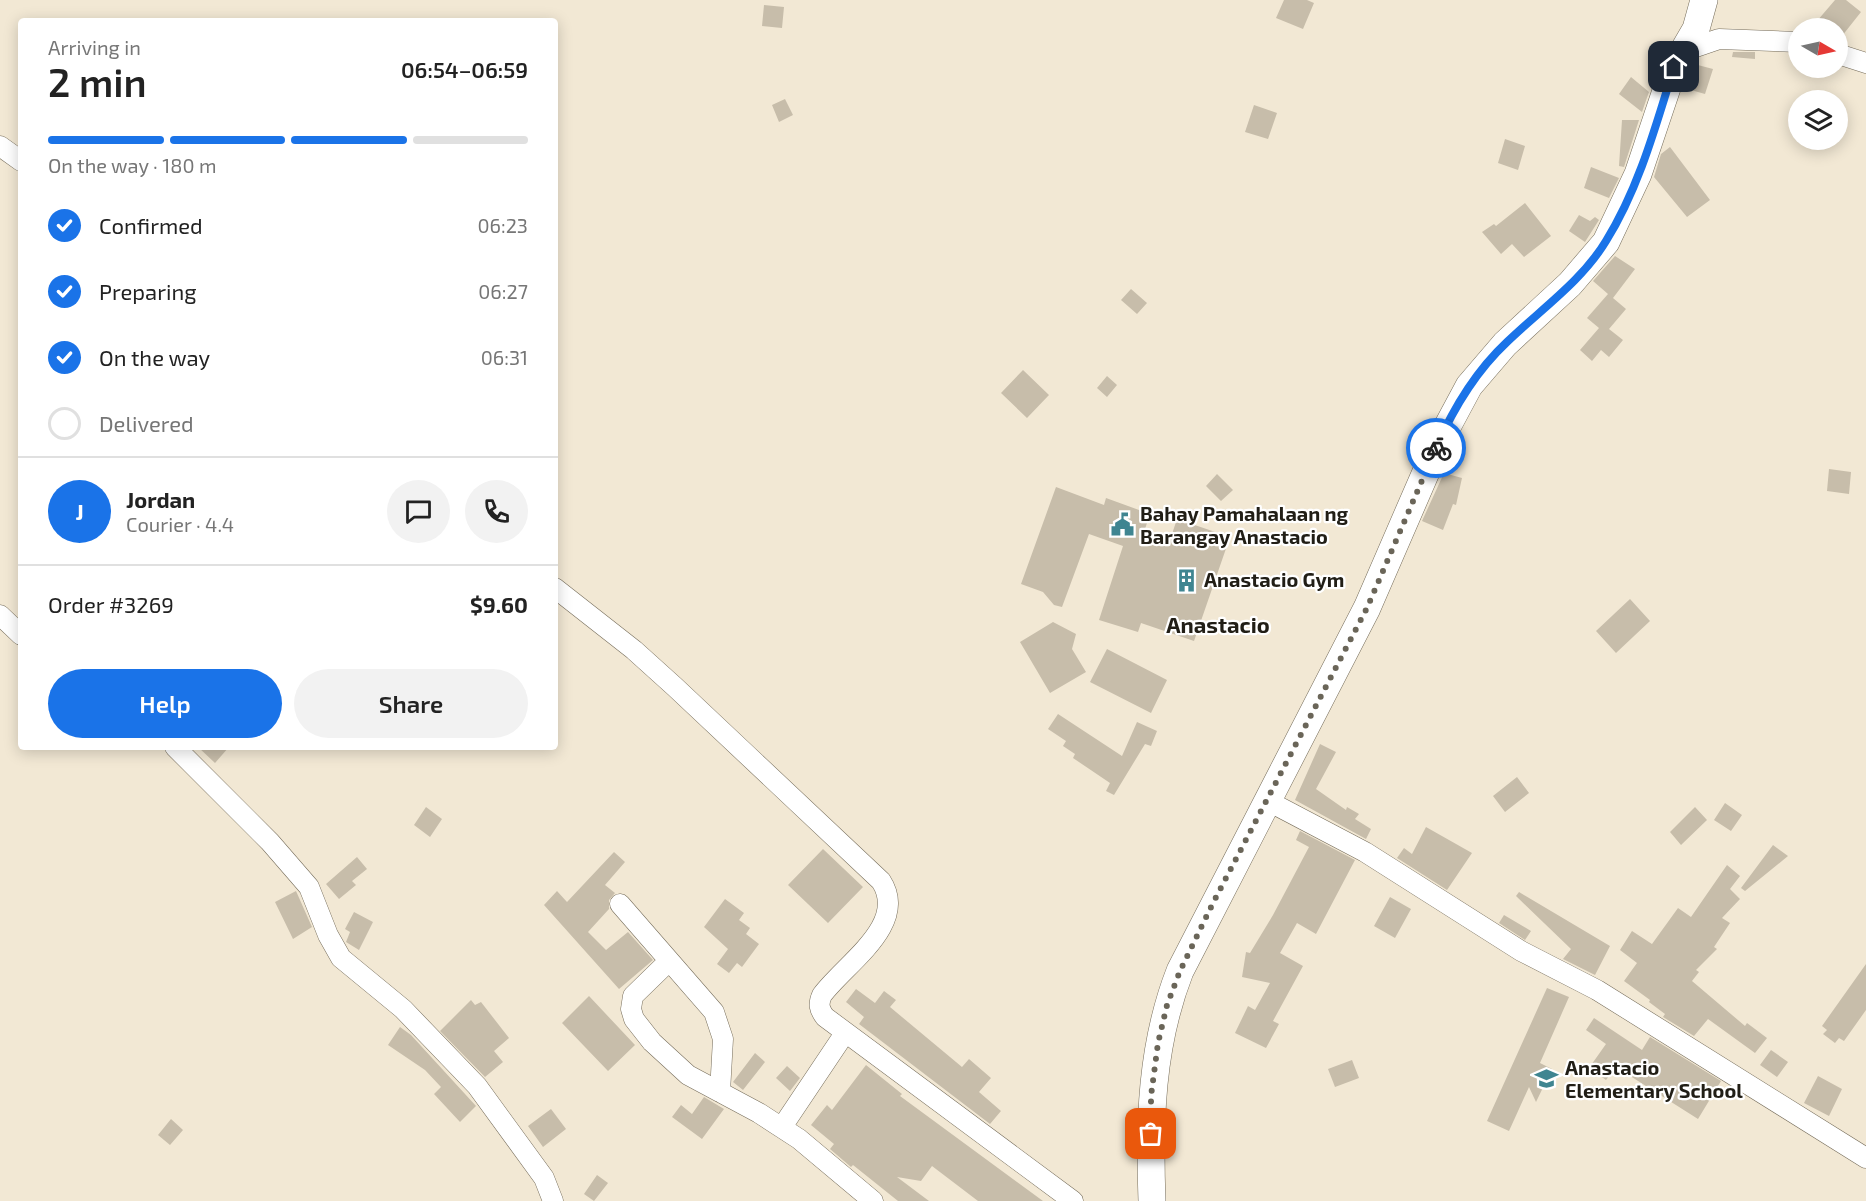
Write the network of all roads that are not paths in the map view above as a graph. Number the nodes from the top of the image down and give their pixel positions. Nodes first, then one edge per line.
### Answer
1 (1704, 0) edge
2 (1788, 42) edge
3 (1681, 52) junction
4 (1848, 57) edge
5 (1866, 63) edge
6 (0, 146) edge
7 (18, 159) edge
8 (558, 590) edge
9 (0, 615) edge
10 (18, 632) edge
11 (178, 750) edge
12 (1268, 801) junction
13 (620, 904) dead end
14 (669, 961) junction
15 (845, 1033) junction
16 (720, 1092) junction
17 (782, 1127) junction
18 (1866, 1158) edge
19 (553, 1201) edge
20 (873, 1201) edge
21 (1073, 1201) edge
22 (1152, 1201) edge

1 - 3 street
2 - 3 street
3 - 12 street
4 - 5 street
6 - 7 street
8 - 15 street
9 - 10 street
11 - 19 street
12 - 18 street
12 - 22 street
13 - 14 street
14 - 16 street
14 - 16 street
15 - 17 street
15 - 21 street
16 - 17 street
17 - 20 street

